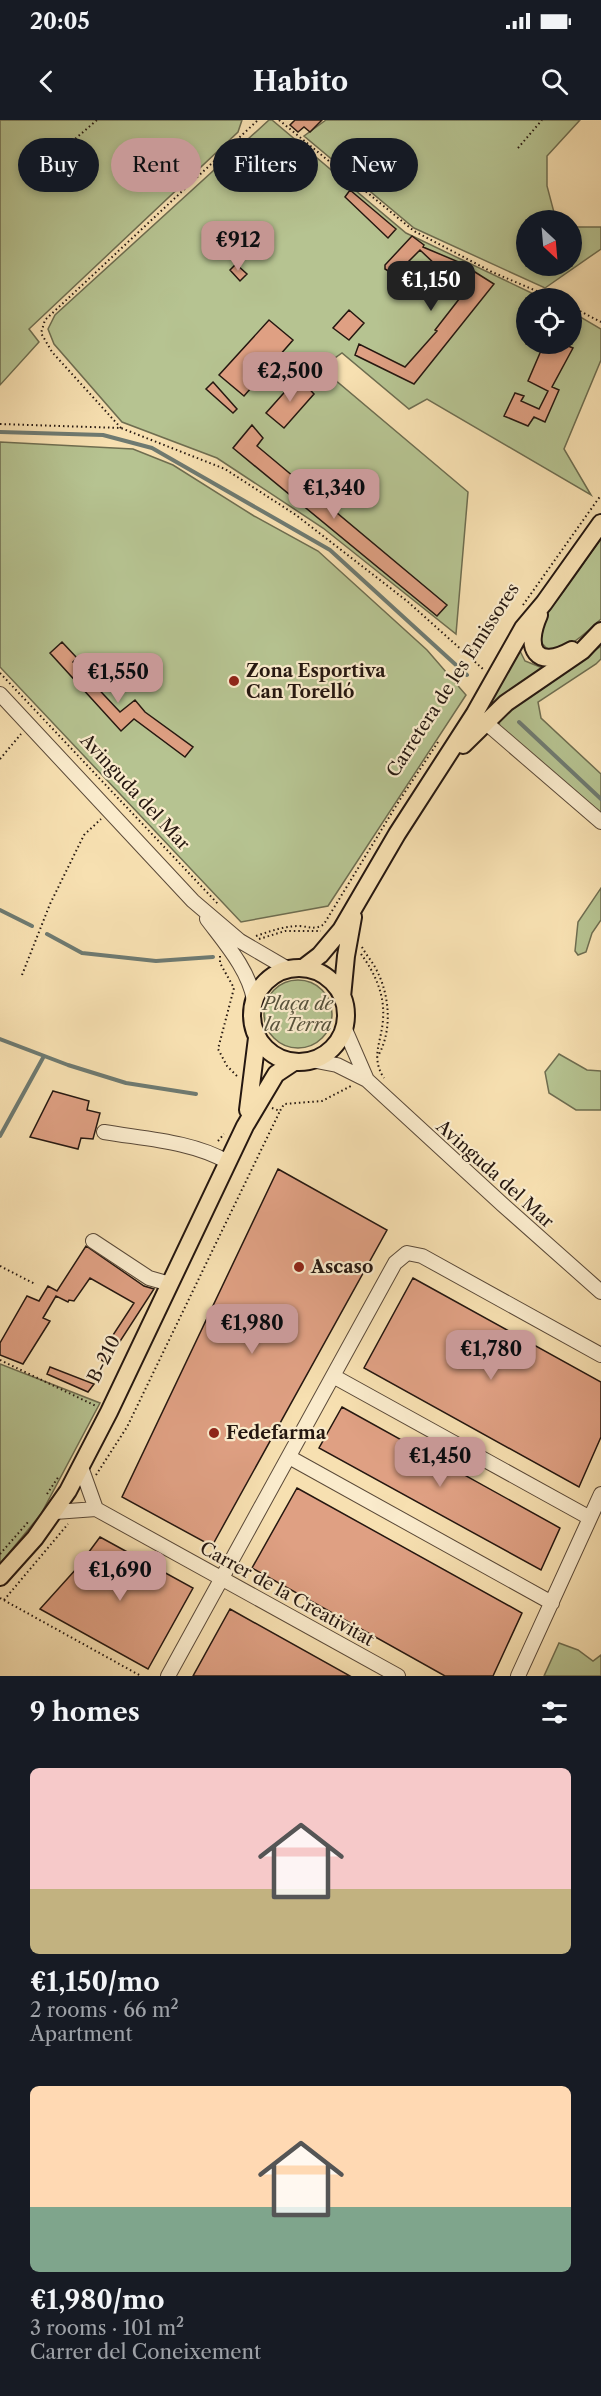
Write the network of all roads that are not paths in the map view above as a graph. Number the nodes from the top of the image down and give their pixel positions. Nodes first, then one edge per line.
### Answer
1 (601, 523) edge
2 (544, 603) junction
3 (598, 634) edge
4 (0, 694) edge
5 (484, 722) junction
6 (431, 782) junction
7 (601, 822) edge
8 (193, 901) junction
9 (354, 909) junction
10 (296, 968) junction
11 (342, 997) junction
12 (254, 1000) junction
13 (344, 1027) junction
14 (257, 1038) junction
15 (311, 1060) junction
16 (294, 1062) junction
17 (361, 1082) junction
18 (245, 1126) junction
19 (104, 1132) dead end
20 (228, 1161) junction
21 (93, 1241) dead end
22 (170, 1284) junction
23 (601, 1292) edge
24 (601, 1356) edge
25 (333, 1376) junction
26 (289, 1457) junction
27 (81, 1467) junction
28 (601, 1494) edge
29 (96, 1509) junction
30 (55, 1512) junction
31 (590, 1518) junction
32 (0, 1577) edge
33 (222, 1579) junction
34 (552, 1603) junction
35 (168, 1676) edge
36 (398, 1676) edge
37 (519, 1676) edge

1 - 2 main road
2 - 3 main road
2 - 6 main road
3 - 5 main road
4 - 8 street, Avinguda del Mar
5 - 6 main road
5 - 7 street
6 - 9 main road, Carretera de les Emissores
8 - 10 street, Avinguda del Mar
8 - 12 street, Avinguda del Mar
9 - 10 main road, Carretera de les Emissores
9 - 11 main road
10 - 11 main road
10 - 12 main road
11 - 13 main road
12 - 14 main road, B-210
13 - 15 main road
13 - 17 street, Avinguda del Mar
14 - 16 main road
14 - 18 main road, B-210
15 - 16 main road
15 - 17 street, Avinguda del Mar
16 - 18 main road, B-210
17 - 23 street, Avinguda del Mar
18 - 20 main road, B-210
19 - 20 street
20 - 22 main road, B-210
21 - 22 street
22 - 27 main road, B-210
24 - 25 street
25 - 26 street
25 - 31 street
26 - 33 street
26 - 34 street
27 - 29 street
27 - 30 main road, B-210
28 - 31 street
29 - 30 street
29 - 33 street, Carrer de la Creativitat
30 - 32 main road, B-210
31 - 34 street
33 - 35 street
33 - 36 street, Carrer de la Creativitat
34 - 37 street

